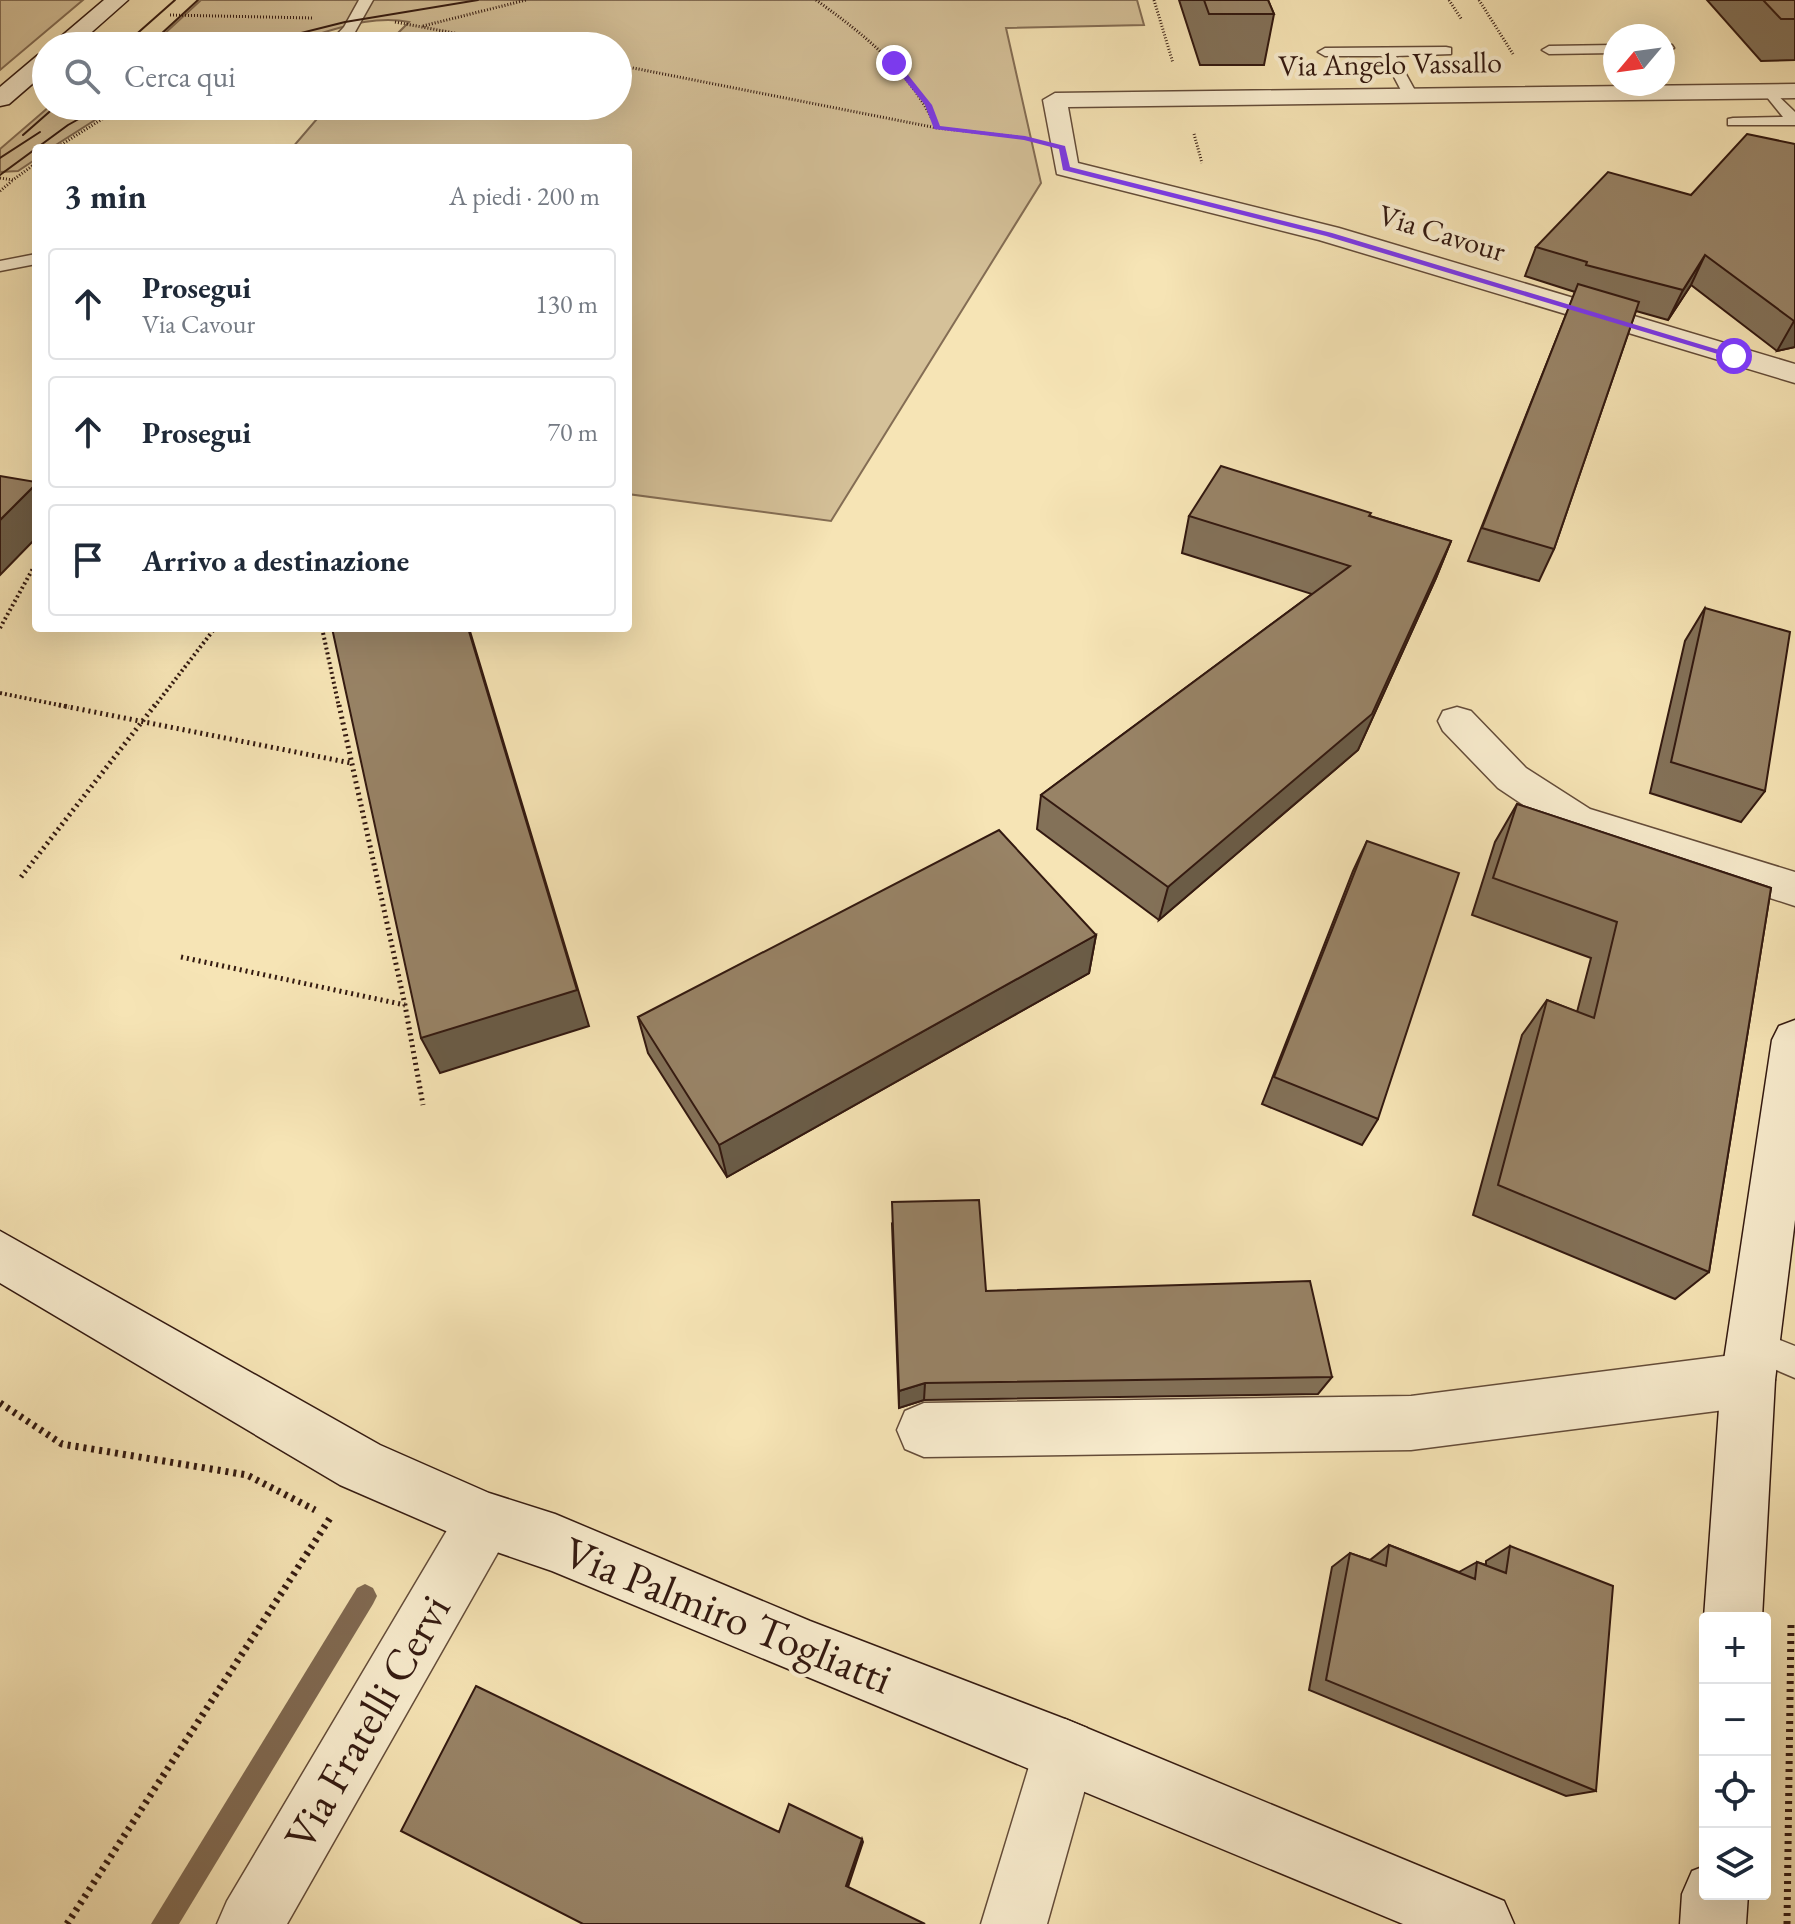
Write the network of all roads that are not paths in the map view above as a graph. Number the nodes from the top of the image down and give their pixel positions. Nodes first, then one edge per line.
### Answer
1 (117, 0) edge
2 (366, 0) edge
3 (79, 32) edge
4 (345, 32) edge
5 (1549, 50) dead end
6 (1387, 51) junction
7 (1446, 51) dead end
8 (1603, 51) edge
9 (1325, 52) dead end
10 (32, 72) edge
11 (1603, 89) edge
12 (1675, 89) edge
13 (1769, 91) junction
14 (1795, 91) edge
15 (1411, 96) junction
16 (0, 99) edge
17 (1795, 121) edge
18 (1733, 122) dead end
19 (1064, 158) joint
20 (32, 260) edge
21 (0, 266) edge
22 (1795, 374) edge
23 (1457, 721) dead end
24 (1795, 889) edge
25 (1795, 1040) edge
26 (0, 1255) edge
27 (1765, 1362) edge
28 (924, 1430) dead end
29 (485, 1520) junction
30 (1734, 1612) edge
31 (1065, 1750) junction
32 (1715, 1900) edge
33 (250, 1924) edge
34 (1014, 1924) edge
35 (1481, 1924) edge
36 (1713, 1924) edge

1 - 3 street
2 - 4 lane
5 - 8 lane
6 - 7 lane
6 - 9 lane
6 - 15 lane
10 - 16 street
11 - 15 street, Via Angelo Vassallo
12 - 13 street, Via Angelo Vassallo
13 - 14 street, Via Angelo Vassallo
13 - 17 lane
15 - 19 street, Via Angelo Vassallo
17 - 18 lane
19 - 22 street, Via Cavour
20 - 21 lane
23 - 24 street
25 - 27 street
26 - 29 street, Via Palmiro Togliatti
27 - 28 street
27 - 30 street
29 - 31 street, Via Palmiro Togliatti
29 - 33 street, Via Fratelli Cervi
31 - 34 street
31 - 35 street, Via Palmiro Togliatti
32 - 36 street

